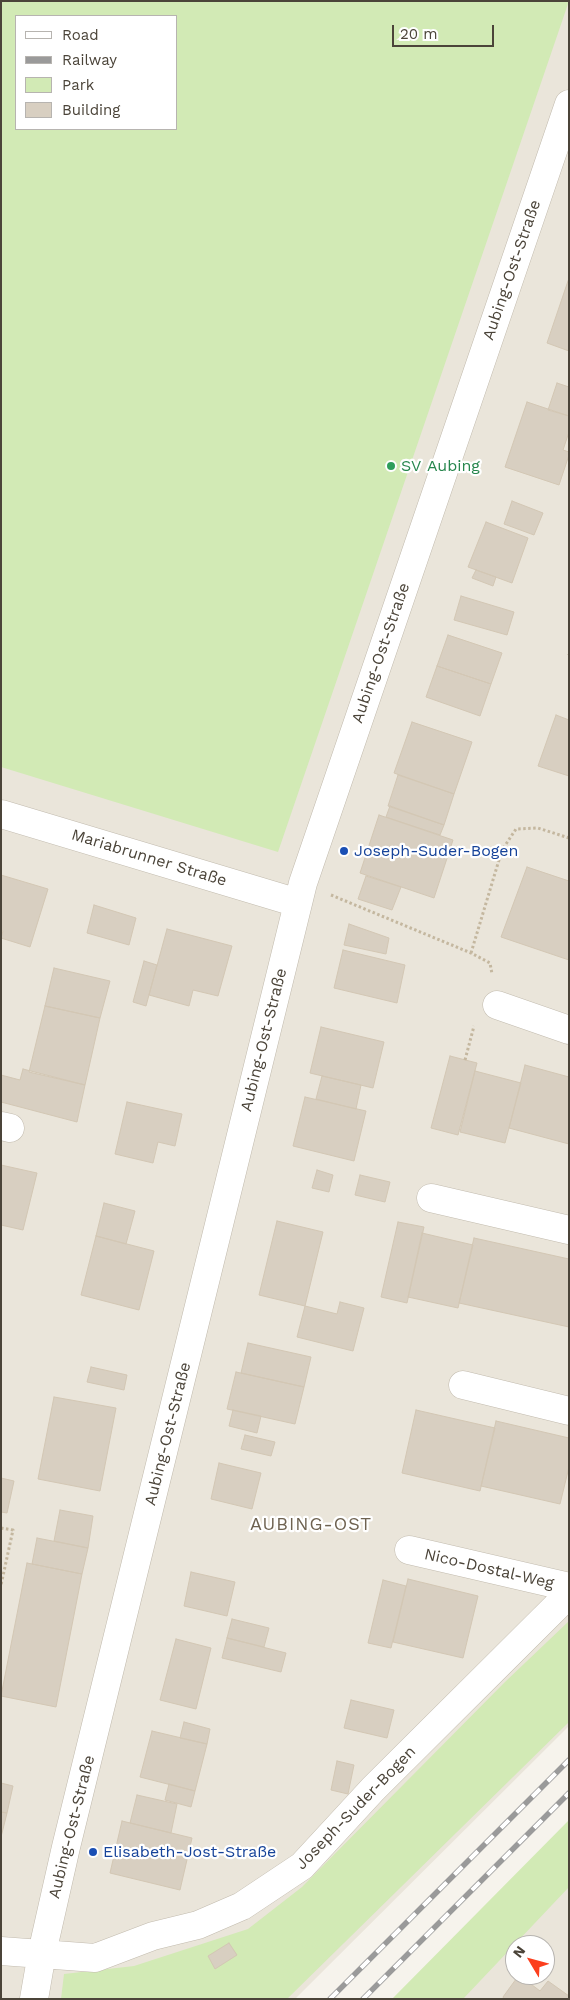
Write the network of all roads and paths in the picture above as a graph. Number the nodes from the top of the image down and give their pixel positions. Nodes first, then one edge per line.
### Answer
1 (569, 104) edge
2 (1, 814) edge
3 (569, 838) edge
4 (300, 893) junction
5 (471, 953) junction
6 (490, 963) dead end
7 (497, 1005) dead end
8 (569, 1030) edge
9 (431, 1198) dead end
10 (569, 1230) edge
11 (463, 1385) dead end
12 (569, 1411) edge
13 (1, 1528) edge
14 (409, 1550) dead end
15 (1, 1585) edge
16 (569, 1587) edge
17 (569, 1594) edge
18 (1, 1951) edge
19 (42, 1953) junction
20 (34, 1999) edge

1 - 4 street, Aubing-Ost-Straße
2 - 4 street, Mariabrunner Straße
3 - 5 path
4 - 5 path
4 - 19 street, Aubing-Ost-Straße
5 - 6 path
7 - 8 street
9 - 10 street
11 - 12 street
13 - 15 path
14 - 16 street, Nico-Dostal-Weg
17 - 19 street, Joseph-Suder-Bogen
18 - 19 street
19 - 20 street, Aubing-Ost-Straße

